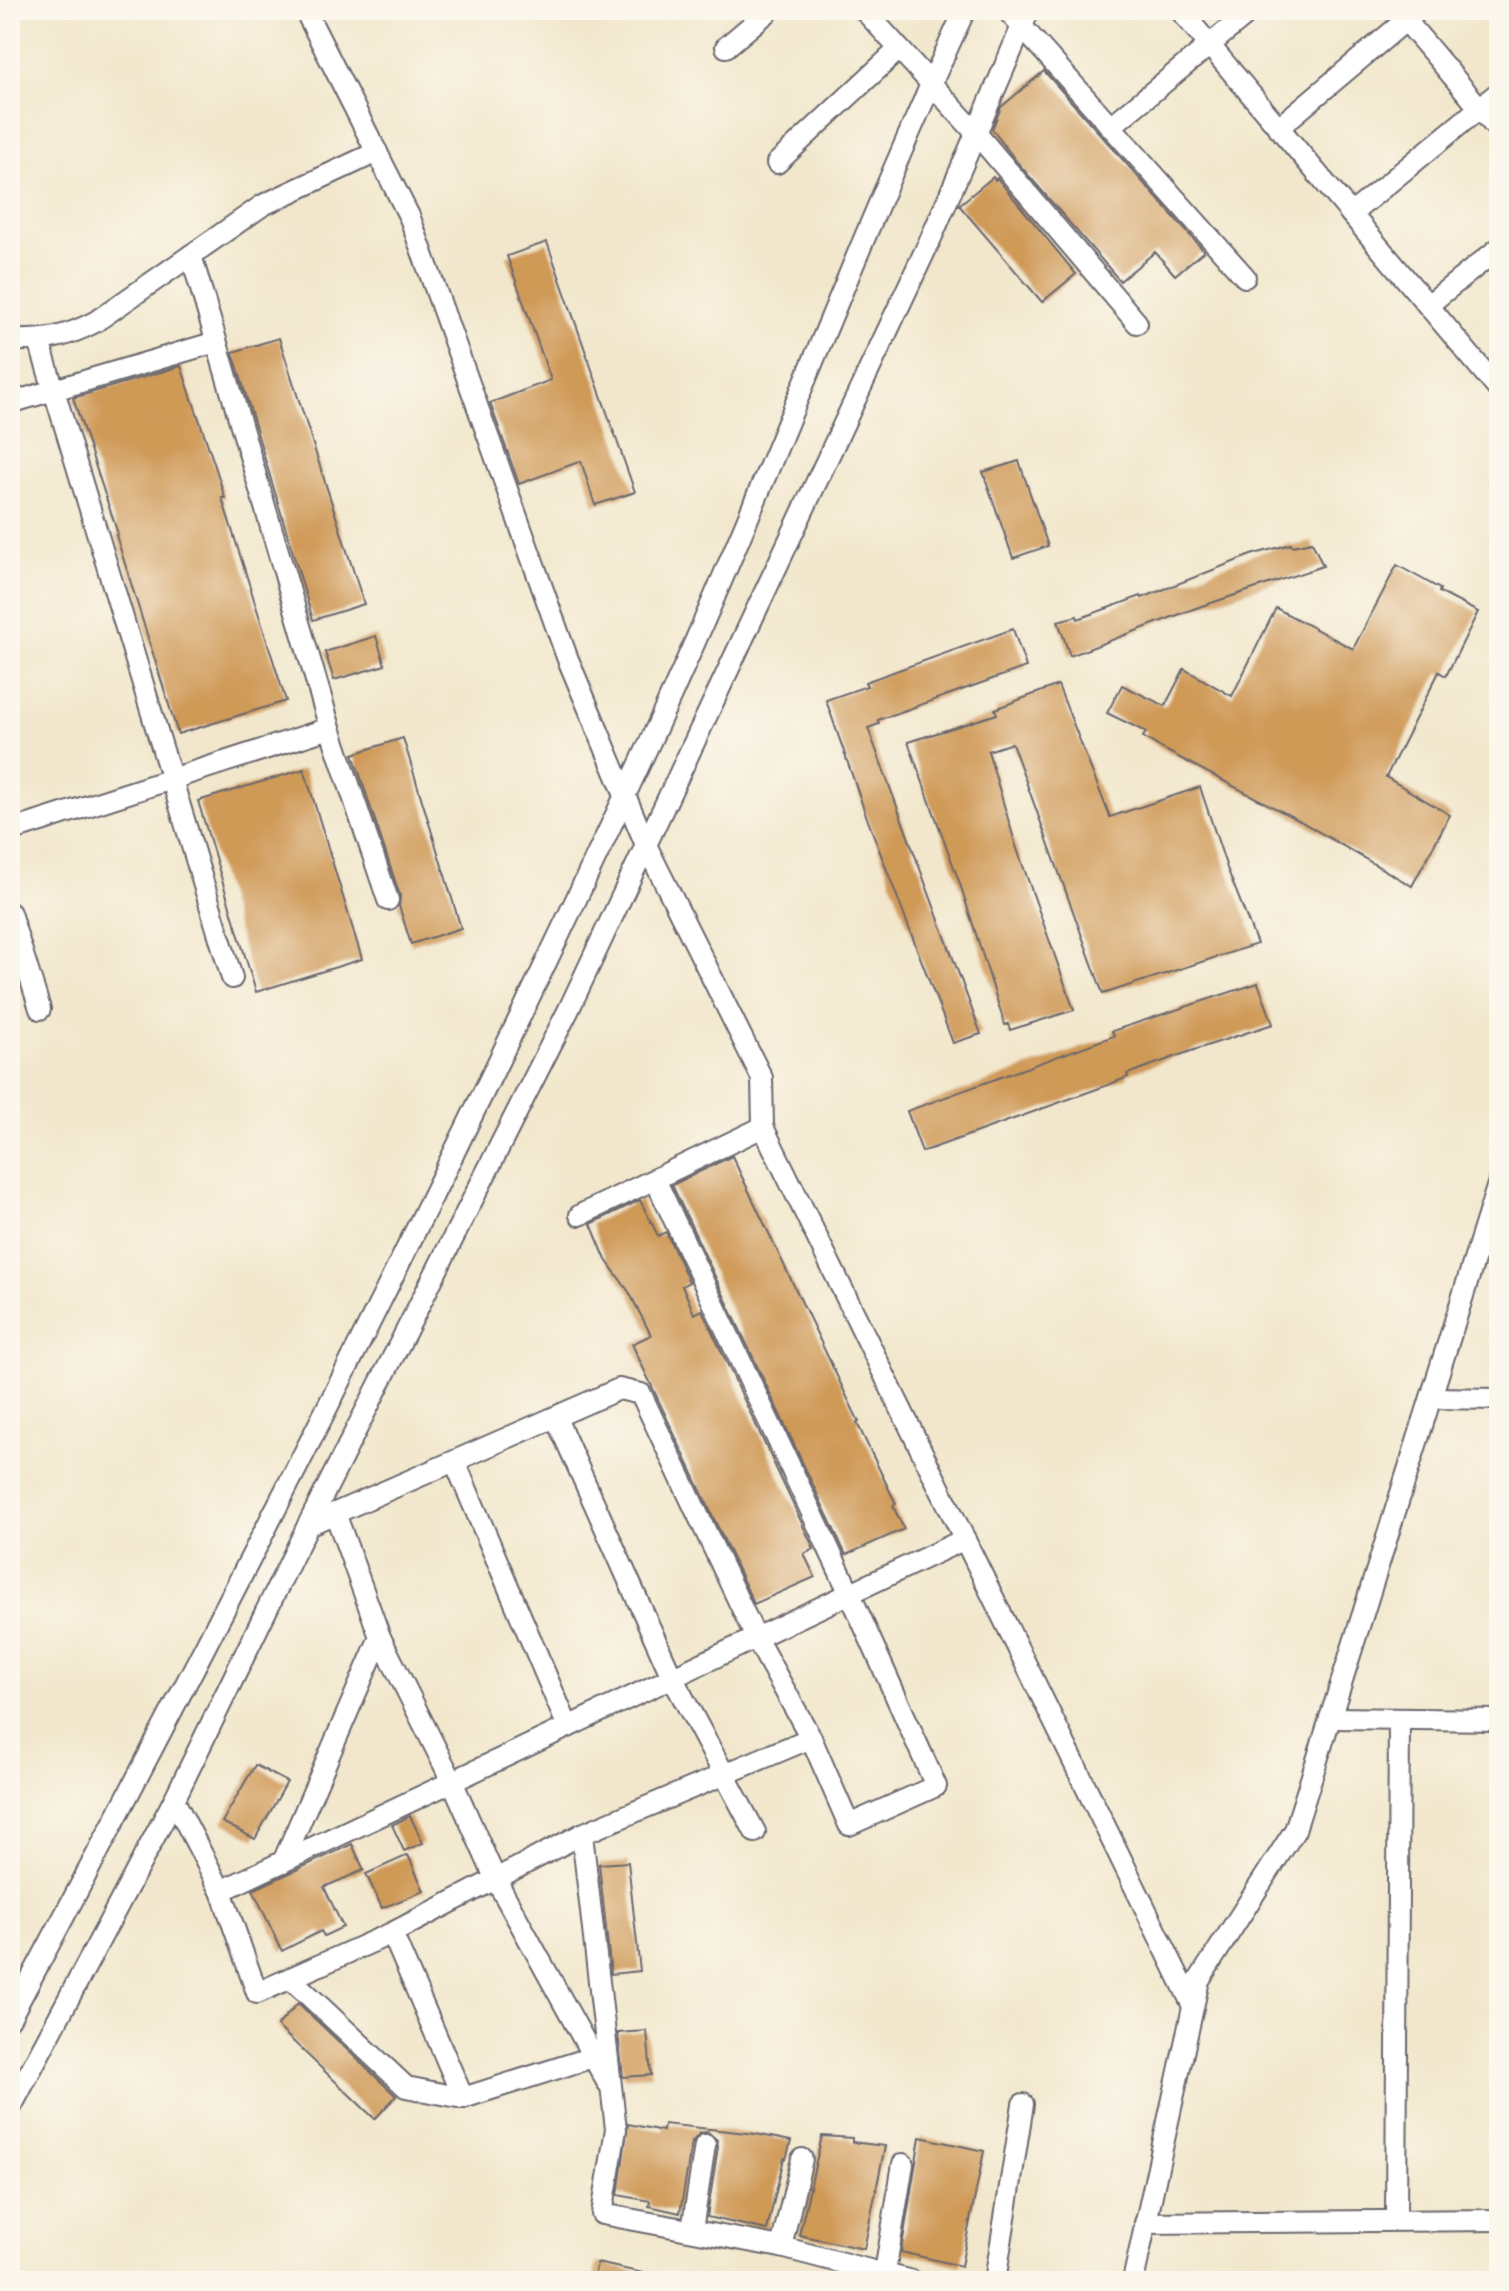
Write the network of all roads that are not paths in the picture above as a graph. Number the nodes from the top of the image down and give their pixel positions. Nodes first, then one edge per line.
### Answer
1 (305, 10) edge
2 (770, 10) edge
3 (864, 10) edge
4 (965, 10) edge
5 (1007, 10) edge
6 (1180, 10) edge
7 (1252, 10) edge
8 (1407, 13) edge
9 (1025, 19) edge
10 (1210, 46) junction
11 (726, 47) dead end
12 (899, 49) junction
13 (931, 83) junction
14 (1499, 92) edge
15 (1480, 108) junction
16 (1110, 127) junction
17 (1278, 128) junction
18 (1499, 131) edge
19 (976, 133) junction
20 (377, 152) junction
21 (777, 163) dead end
22 (1351, 214) junction
23 (1499, 248) edge
24 (191, 255) junction
25 (1245, 277) dead end
26 (1428, 305) junction
27 (1137, 323) dead end
28 (10, 340) edge
29 (39, 341) junction
30 (216, 342) junction
31 (54, 390) junction
32 (1499, 390) edge
33 (10, 403) edge
34 (330, 728) junction
35 (171, 779) junction
36 (625, 794) junction
37 (10, 831) edge
38 (646, 845) junction
39 (388, 900) dead end
40 (10, 913) edge
41 (232, 978) dead end
42 (40, 1009) dead end
43 (763, 1127) junction
44 (655, 1179) junction
45 (1499, 1181) edge
46 (580, 1215) dead end
47 (1431, 1398) junction
48 (1499, 1399) edge
49 (556, 1418) junction
50 (455, 1462) junction
51 (335, 1513) junction
52 (308, 1525) junction
53 (965, 1539) junction
54 (850, 1594) junction
55 (380, 1637) junction
56 (756, 1638) junction
57 (672, 1677) junction
58 (1330, 1718) junction
59 (1399, 1719) junction
60 (1499, 1720) edge
61 (568, 1727) junction
62 (811, 1738) junction
63 (724, 1773) junction
64 (452, 1781) junction
65 (174, 1800) junction
66 (755, 1832) dead end
67 (582, 1834) junction
68 (283, 1862) junction
69 (495, 1878) junction
70 (221, 1891) junction
71 (392, 1933) junction
72 (290, 1978) junction
73 (1193, 2006) junction
74 (10, 2018) edge
75 (593, 2057) junction
76 (612, 2091) junction
77 (463, 2098) junction
78 (1023, 2104) dead end
79 (10, 2109) edge
80 (705, 2145) dead end
81 (802, 2159) dead end
82 (903, 2164) dead end
83 (1396, 2220) junction
84 (1499, 2220) edge
85 (1145, 2223) junction
86 (692, 2230) junction
87 (781, 2247) junction
88 (885, 2272) junction
89 (912, 2281) edge
90 (995, 2281) edge
91 (1133, 2281) edge

1 - 20 street
2 - 11 street
3 - 12 street
4 - 13 street
5 - 9 street
6 - 10 street
7 - 10 street
8 - 15 street
8 - 17 street
9 - 16 street
9 - 19 street
10 - 16 street
10 - 17 street
12 - 13 street
12 - 21 street
13 - 19 street
13 - 36 street
14 - 15 street
15 - 18 street
15 - 22 street
16 - 25 street
17 - 22 street
19 - 27 street
19 - 38 street
20 - 24 street
20 - 36 street
22 - 26 street
23 - 26 street
24 - 29 street
24 - 30 street
26 - 32 street
28 - 29 street
29 - 31 street
30 - 31 street
30 - 34 street
31 - 33 street
31 - 35 street
34 - 35 street
34 - 39 street
35 - 37 street
35 - 41 street
36 - 38 street
36 - 74 street
38 - 43 street
38 - 52 street
40 - 42 street
43 - 44 street
43 - 53 street
44 - 46 street
44 - 54 street
45 - 47 street
47 - 48 street
47 - 58 street
49 - 50 street
49 - 56 street
49 - 57 street
50 - 51 street
50 - 61 street
51 - 52 street
51 - 55 street
52 - 65 street
53 - 54 street
53 - 73 street
54 - 56 street
54 - 62 street
55 - 64 street
55 - 68 street
56 - 57 street
56 - 62 street
57 - 61 street
57 - 63 street
58 - 59 street
58 - 73 street
59 - 60 street
59 - 83 street
61 - 64 street
62 - 63 street
63 - 66 street
63 - 67 street
64 - 68 street
64 - 69 street
65 - 70 street
65 - 79 street
67 - 69 street
67 - 76 street
68 - 70 street
69 - 71 street
69 - 75 street
70 - 72 street
71 - 72 street
71 - 77 street
72 - 77 street
73 - 85 street
75 - 76 street
75 - 77 street
76 - 86 street
78 - 90 street
80 - 86 street
81 - 87 street
82 - 88 street
83 - 84 street
83 - 85 street
85 - 91 street
86 - 87 street
87 - 88 street
88 - 89 street

